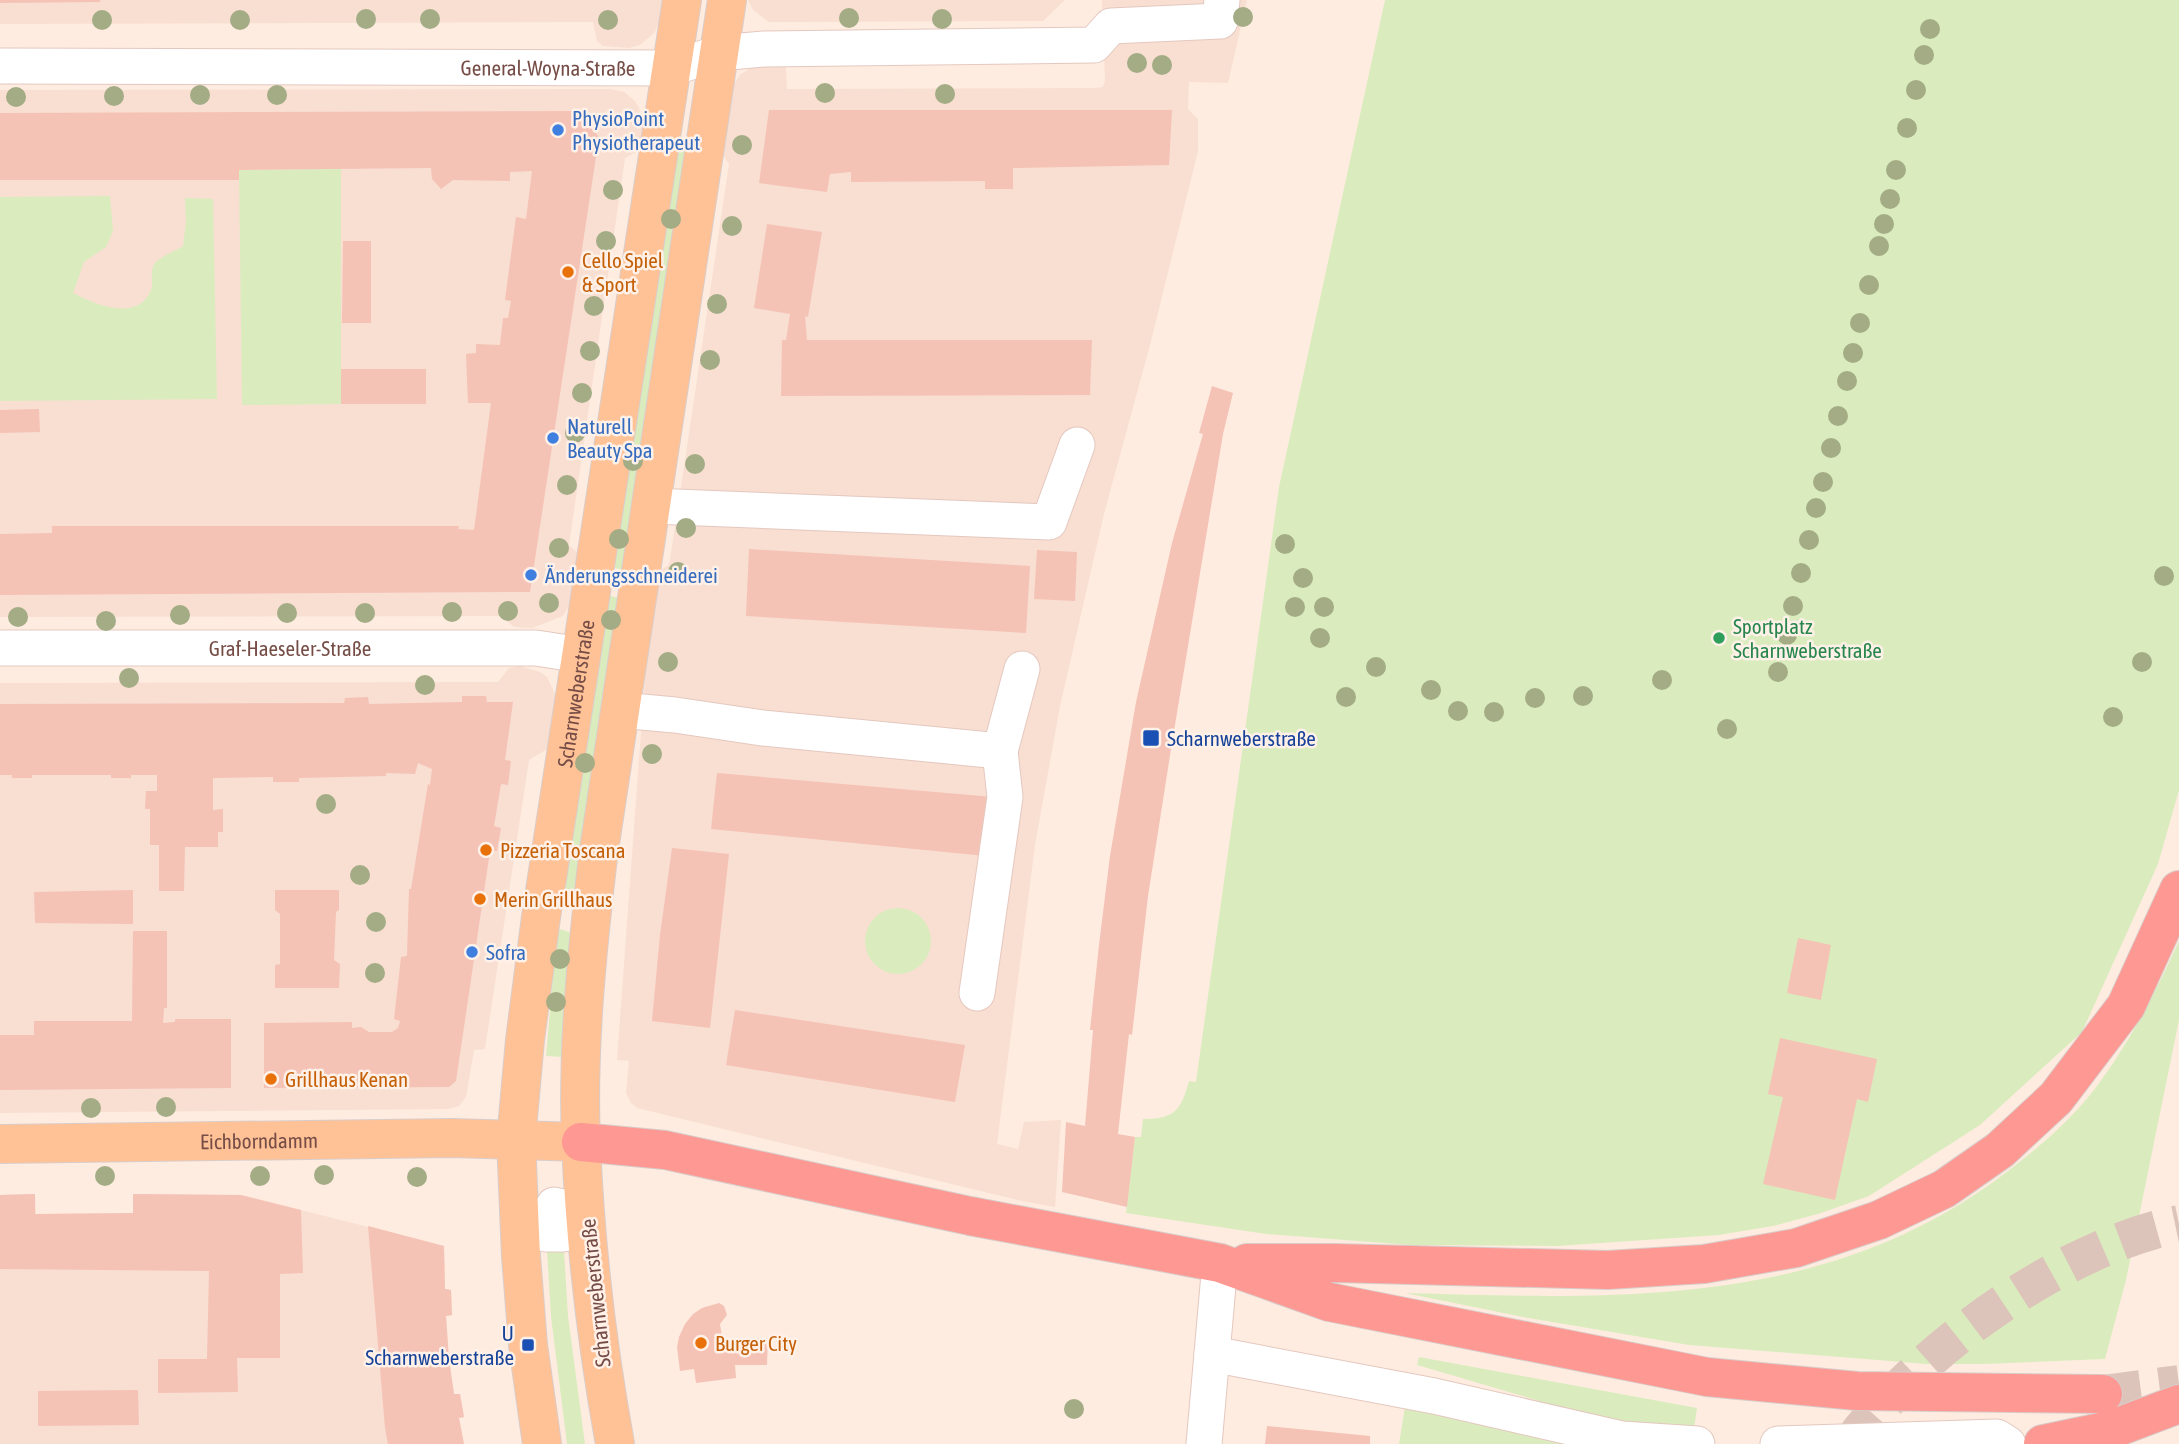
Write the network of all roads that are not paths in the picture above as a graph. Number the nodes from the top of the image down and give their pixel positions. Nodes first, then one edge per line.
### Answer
1 (682, 0) edge
2 (727, 0) edge
3 (1222, 0) edge
4 (719, 53) junction
5 (0, 66) edge
6 (672, 68) junction
7 (1077, 445) dead end
8 (650, 506) junction
9 (0, 648) edge
10 (581, 655) junction
11 (1022, 669) dead end
12 (620, 710) junction
13 (1000, 751) junction
14 (2179, 890) edge
15 (977, 993) dead end
16 (516, 1140) junction
17 (581, 1142) junction
18 (0, 1144) edge
19 (1220, 1263) junction
20 (1212, 1354) junction
21 (2103, 1394) tunnel mouth
22 (2179, 1404) edge
23 (542, 1444) edge
24 (615, 1444) edge
25 (1204, 1444) edge
26 (1697, 1444) edge
27 (1778, 1444) edge
28 (2008, 1444) edge
29 (2043, 1444) edge

1 - 6 main road, Scharnweberstraße
2 - 4 main road, Scharnweberstraße
3 - 4 street, General-Woyna-Straße
4 - 6 street, General-Woyna-Straße
4 - 8 main road, Scharnweberstraße
5 - 6 street, General-Woyna-Straße
6 - 10 main road, Scharnweberstraße
7 - 8 street
8 - 12 main road, Scharnweberstraße
9 - 10 street, Graf-Haeseler-Straße
10 - 16 main road, Scharnweberstraße
11 - 13 street
12 - 13 street
12 - 17 main road, Scharnweberstraße
13 - 15 street
14 - 19 highway
16 - 17 main road
16 - 18 main road, Eichborndamm
16 - 23 main road, Scharnweberstraße
17 - 19 highway
17 - 24 main road, Scharnweberstraße
19 - 20 street
19 - 21 highway
20 - 25 street
20 - 26 street
22 - 29 highway
27 - 28 street

